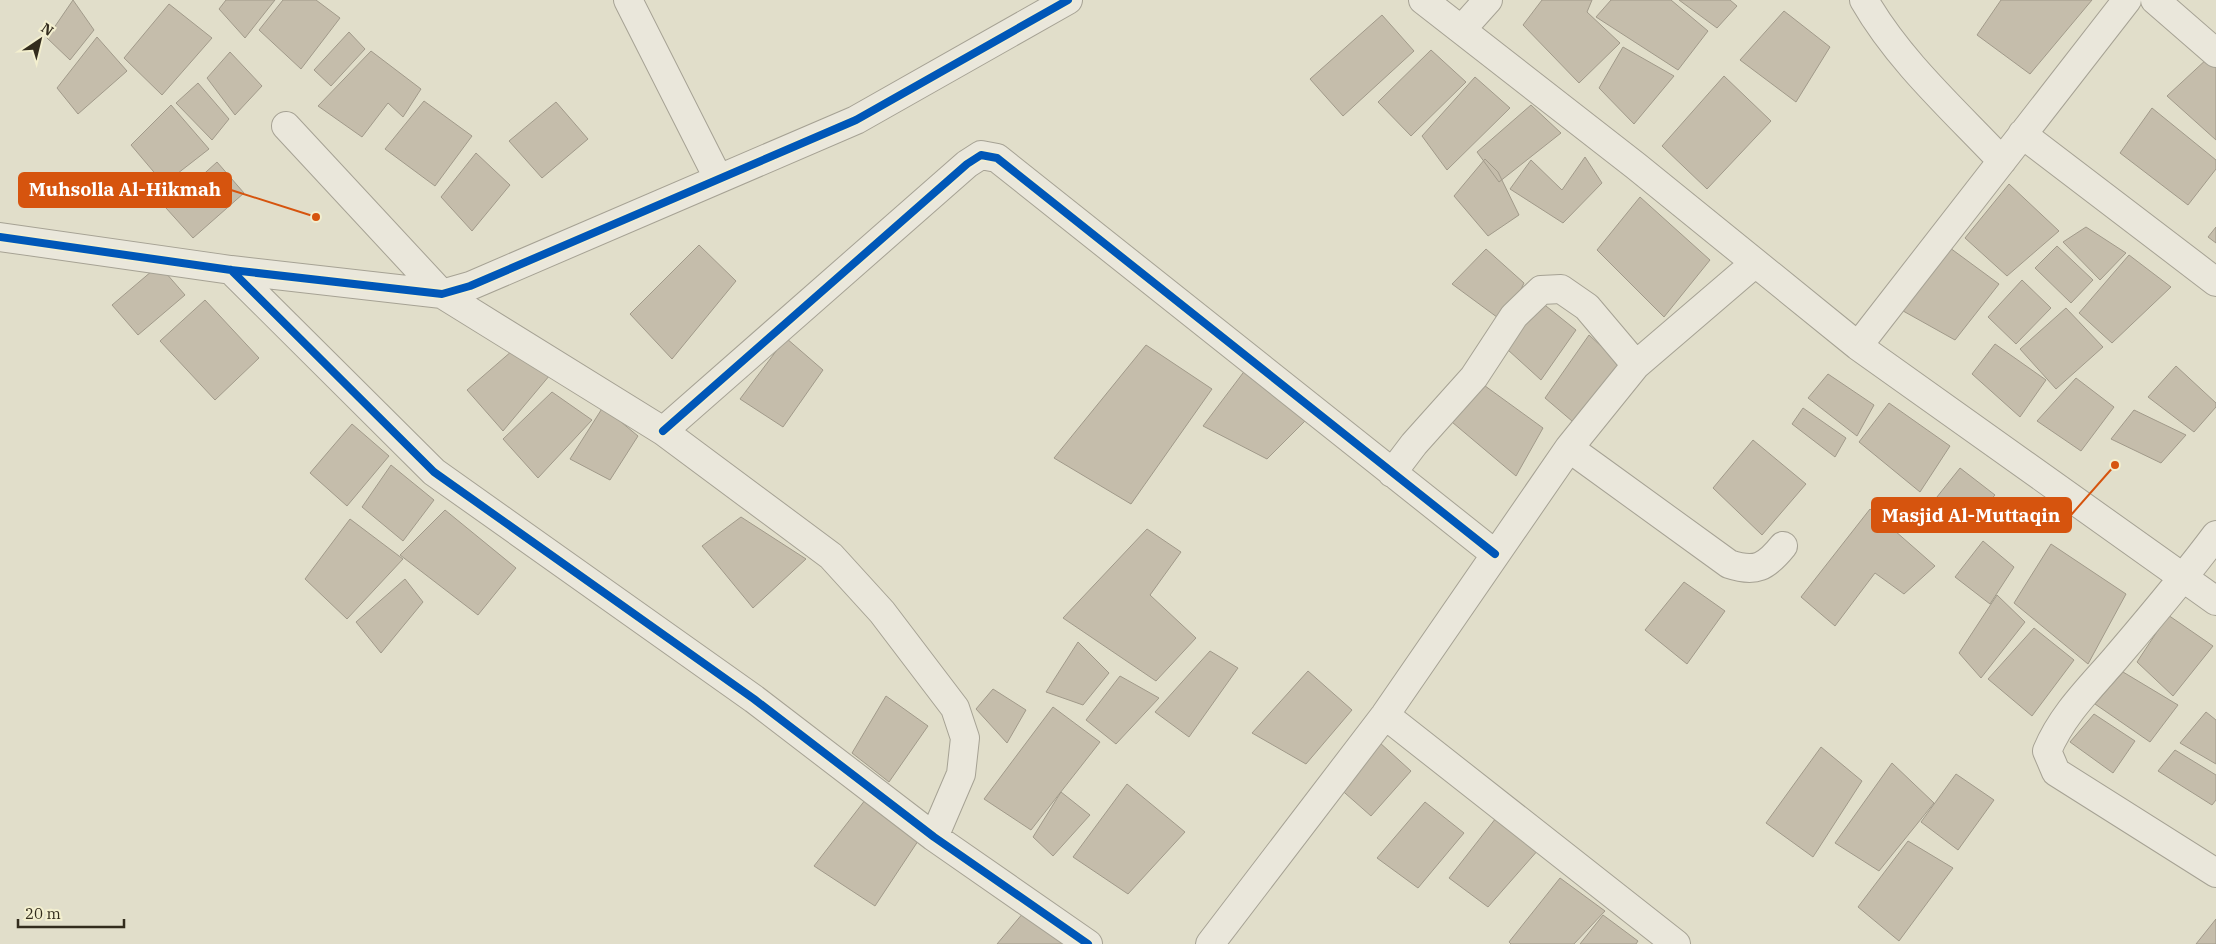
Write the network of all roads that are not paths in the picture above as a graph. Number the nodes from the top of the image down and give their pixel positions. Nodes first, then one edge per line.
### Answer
1 (628, 0) edge
2 (1068, 0) edge
3 (1423, 0) edge
4 (1488, 0) edge
5 (1864, 0) edge
6 (2127, 0) edge
7 (2155, 0) edge
8 (1462, 29) junction
9 (2216, 53) edge
10 (286, 126) dead end
11 (2022, 134) junction
12 (2002, 161) junction
13 (718, 178) junction
14 (0, 238) edge
15 (1755, 263) junction
16 (231, 270) junction
17 (2216, 282) edge
18 (442, 294) junction
19 (1858, 346) junction
20 (1636, 364) junction
21 (663, 431) junction
22 (1569, 448) junction
23 (1392, 473) junction
24 (2216, 535) edge
25 (1783, 546) dead end
26 (1494, 554) junction
27 (2183, 580) junction
28 (2216, 601) edge
29 (1385, 715) junction
30 (934, 837) junction
31 (2216, 873) edge
32 (1088, 944) edge
33 (1210, 944) edge
34 (1676, 944) edge

1 - 13 street
2 - 13 street
3 - 8 street
4 - 8 street
5 - 12 street
6 - 11 street
7 - 9 street
8 - 15 street
10 - 18 street
11 - 12 street
11 - 17 street
12 - 19 street
13 - 18 street
14 - 16 street
15 - 19 street
15 - 20 street
16 - 18 street
16 - 30 street
18 - 21 street
19 - 27 street
20 - 22 street
20 - 23 street
21 - 23 street
21 - 30 street
22 - 25 street
22 - 26 street
23 - 26 street
24 - 27 street
26 - 29 street
27 - 28 street
27 - 31 street
29 - 33 street
29 - 34 street
30 - 32 street

